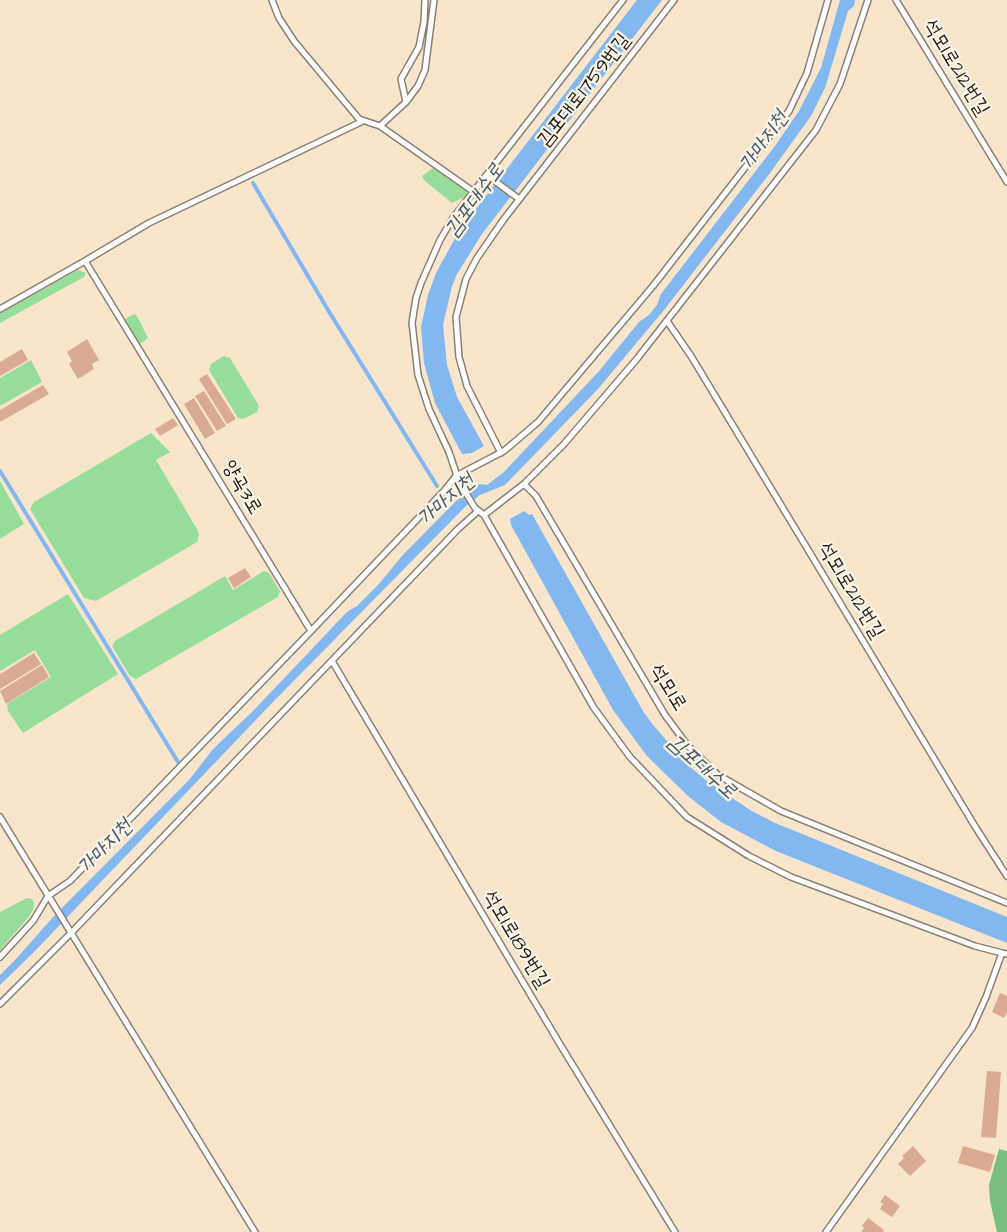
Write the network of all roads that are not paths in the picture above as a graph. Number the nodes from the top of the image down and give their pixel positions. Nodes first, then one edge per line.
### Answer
1 (272, 0) edge
2 (425, 0) edge
3 (434, 0) edge
4 (622, 0) edge
5 (674, 0) edge
6 (828, 0) edge
7 (868, 0) edge
8 (896, 0) edge
9 (406, 102) junction
10 (363, 122) junction
11 (380, 126) junction
12 (490, 177) junction
13 (1007, 182) edge
14 (474, 192) junction
15 (517, 197) junction
16 (85, 261) junction
17 (0, 309) edge
18 (667, 321) junction
19 (501, 453) junction
20 (457, 479) junction
21 (524, 484) junction
22 (477, 509) junction
23 (484, 515) junction
24 (311, 632) junction
25 (332, 661) junction
26 (0, 817) edge
27 (1007, 876) edge
28 (49, 898) junction
29 (1007, 903) edge
30 (70, 929) junction
31 (1005, 953) edge
32 (0, 957) edge
33 (0, 1004) edge
34 (255, 1232) edge
35 (675, 1232) edge
36 (826, 1232) edge

1 - 10 lane
2 - 9 lane
3 - 9 lane
4 - 12 lane
5 - 15 lane, 김포대로1759번길
6 - 19 lane
7 - 18 lane
8 - 13 lane, 석모1로212번길
9 - 11 lane
10 - 11 lane
10 - 16 lane
11 - 14 lane
12 - 14 lane
12 - 15 lane
14 - 20 lane
15 - 19 lane, 김포대로1759번길
16 - 17 lane
16 - 24 lane, 양곡3로
18 - 21 lane
18 - 27 lane, 석모1로212번길
19 - 20 lane
20 - 22 lane
20 - 24 lane
21 - 23 lane
21 - 29 lane, 석모1로
22 - 23 lane
22 - 25 lane
23 - 31 lane
24 - 28 lane
25 - 30 lane
25 - 35 lane, 석모1로189번길
26 - 28 lane
28 - 30 lane
28 - 32 lane
30 - 33 lane
30 - 34 lane
31 - 36 lane

